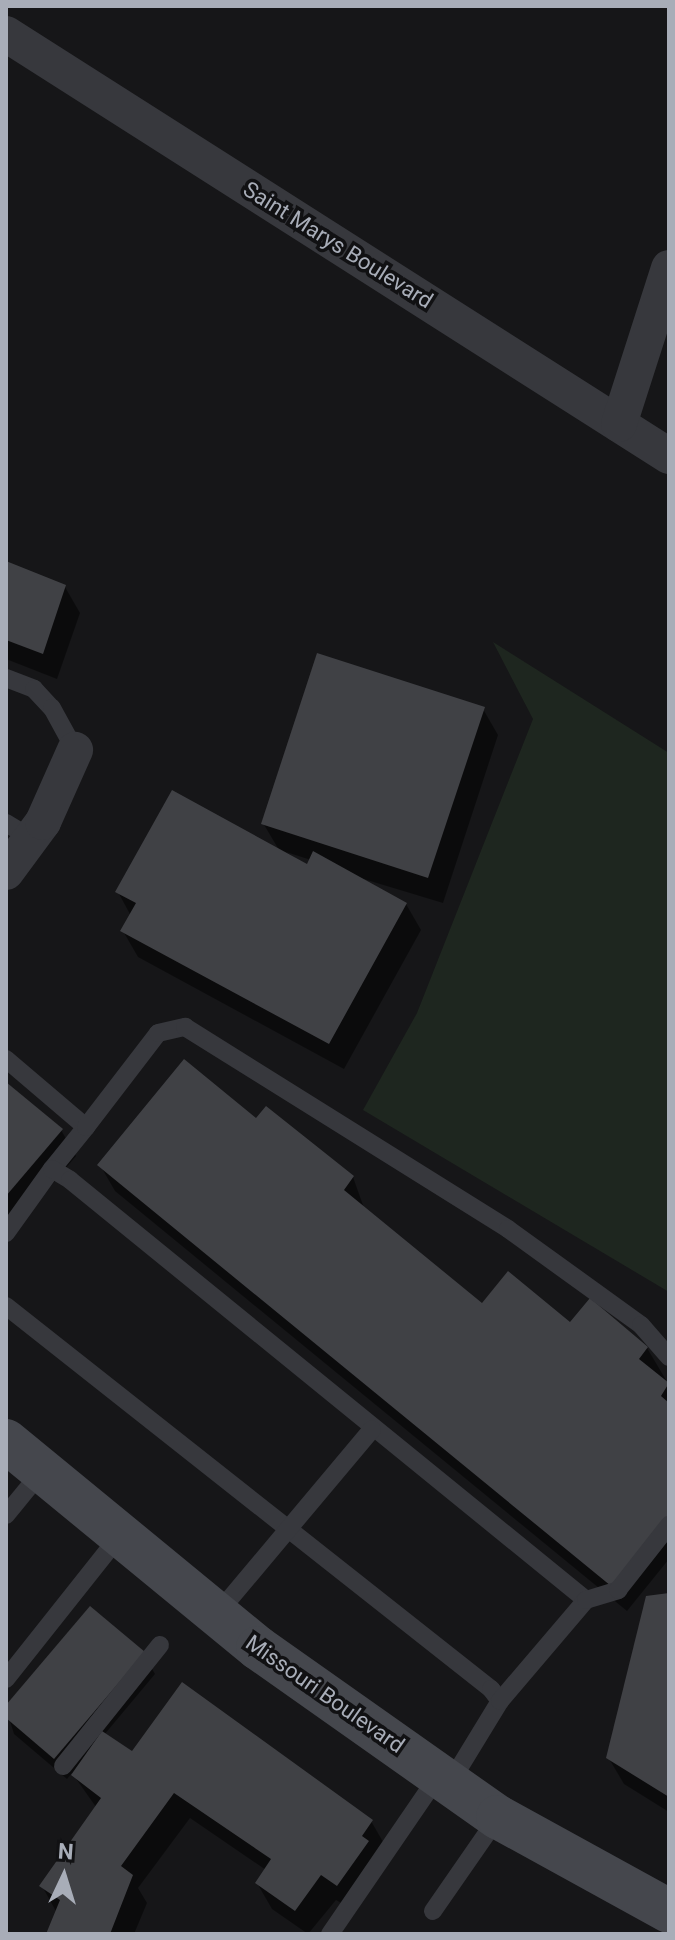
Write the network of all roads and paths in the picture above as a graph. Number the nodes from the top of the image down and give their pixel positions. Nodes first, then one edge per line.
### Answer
1 (6, 34) edge
2 (669, 268) edge
3 (619, 424) junction
4 (669, 456) edge
5 (6, 678) edge
6 (75, 750) joint
7 (18, 831) edge
8 (6, 872) edge
9 (6, 1059) edge
10 (86, 1127) junction
11 (52, 1169) junction
12 (6, 1233) edge
13 (6, 1306) edge
14 (669, 1357) edge
15 (372, 1429) junction
16 (6, 1441) edge
17 (42, 1471) junction
18 (6, 1515) edge
19 (669, 1525) edge
20 (290, 1527) junction
21 (120, 1535) junction
22 (586, 1600) junction
23 (217, 1614) junction
24 (160, 1645) dead end
25 (6, 1679) edge
26 (500, 1701) junction
27 (63, 1766) dead end
28 (444, 1779) junction
29 (498, 1817) junction
30 (665, 1899) edge
31 (433, 1911) dead end
32 (330, 1934) edge

1 - 3 street, Saint Marys Boulevard
2 - 3 street
3 - 4 street, Saint Marys Boulevard
5 - 6 lane
6 - 7 street
7 - 8 street
9 - 10 lane
10 - 11 lane
10 - 14 lane
11 - 12 lane
11 - 15 lane
13 - 20 lane
15 - 20 lane
15 - 22 lane
16 - 17 main road, Missouri Boulevard
17 - 18 lane
17 - 21 main road, Missouri Boulevard
19 - 22 lane
20 - 23 lane
20 - 26 lane
21 - 23 main road, Missouri Boulevard
21 - 25 lane
22 - 26 lane
23 - 28 main road, Missouri Boulevard
24 - 27 lane
26 - 28 lane
28 - 29 main road, Missouri Boulevard
28 - 32 lane
29 - 30 main road, Missouri Boulevard
29 - 31 lane

